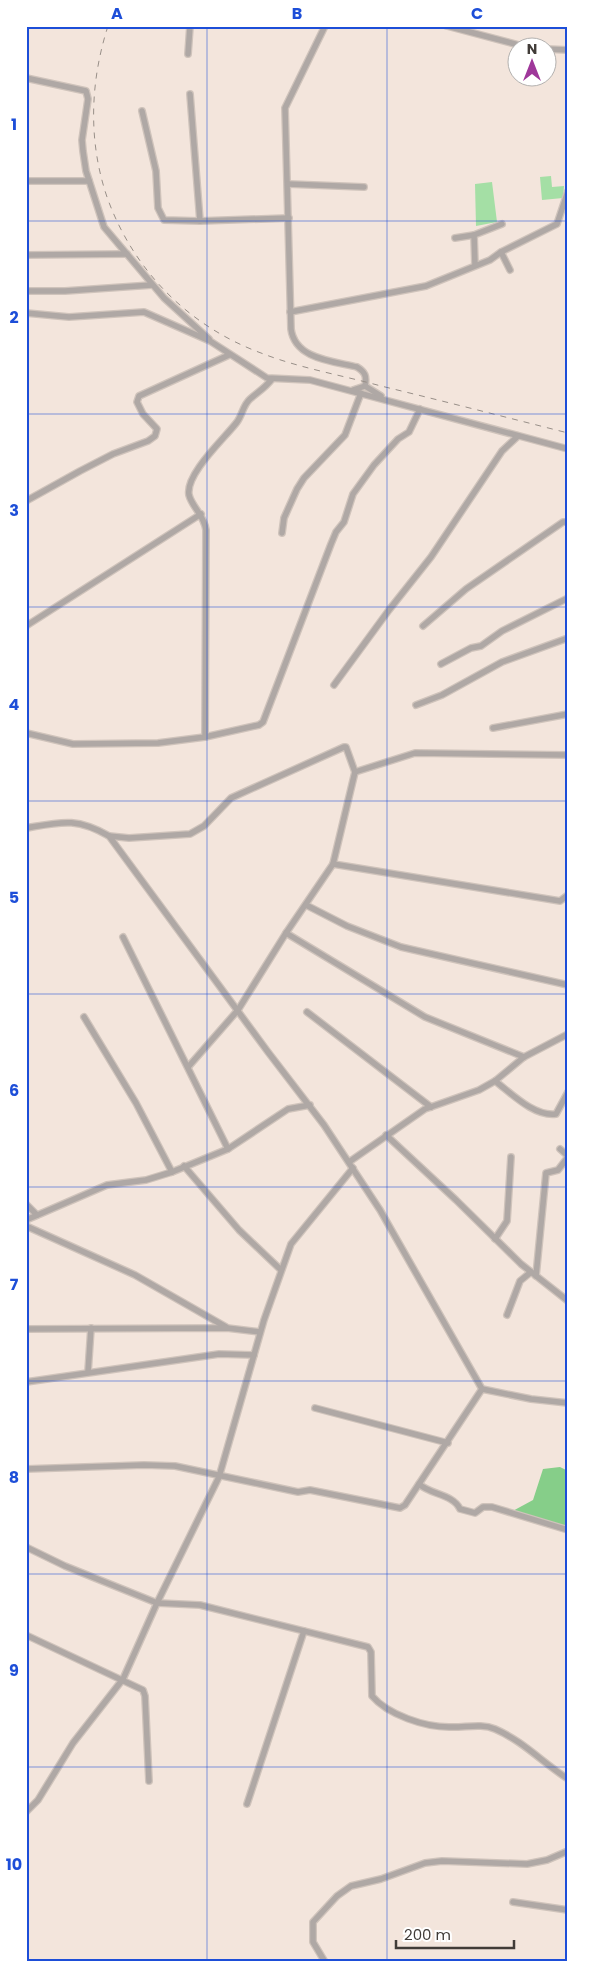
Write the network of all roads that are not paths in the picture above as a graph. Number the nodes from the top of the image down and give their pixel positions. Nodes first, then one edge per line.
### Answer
1 (190, 26) edge
2 (324, 26) edge
3 (447, 26) edge
4 (506, 42) edge
5 (188, 54) dead end
6 (26, 78) edge
7 (190, 94) dead end
8 (142, 111) dead end
9 (89, 180) junction
10 (26, 181) edge
11 (288, 184) junction
12 (364, 187) dead end
13 (568, 191) edge
14 (289, 218) junction
15 (200, 221) junction
16 (502, 224) dead end
17 (474, 235) junction
18 (455, 238) dead end
19 (502, 252) junction
20 (127, 254) junction
21 (26, 255) edge
22 (475, 265) junction
23 (510, 270) dead end
24 (152, 285) junction
25 (26, 291) edge
26 (290, 312) junction
27 (26, 313) edge
28 (210, 341) junction
29 (229, 355) junction
30 (272, 379) junction
31 (365, 386) junction
32 (352, 390) junction
33 (361, 393) junction
34 (384, 399) junction
35 (420, 409) junction
36 (518, 436) junction
37 (568, 449) edge
38 (26, 501) edge
39 (201, 514) junction
40 (568, 522) edge
41 (282, 533) dead end
42 (568, 598) edge
43 (26, 626) edge
44 (424, 626) dead end
45 (568, 638) edge
46 (441, 664) dead end
47 (334, 685) dead end
48 (416, 705) dead end
49 (568, 714) edge
50 (493, 728) dead end
51 (26, 733) edge
52 (205, 736) junction
53 (568, 754) edge
54 (356, 772) junction
55 (26, 828) edge
56 (109, 836) junction
57 (333, 864) junction
58 (568, 895) edge
59 (306, 905) junction
60 (286, 933) junction
61 (123, 937) dead end
62 (568, 986) edge
63 (238, 1010) junction
64 (307, 1012) dead end
65 (84, 1016) dead end
66 (568, 1034) edge
67 (524, 1057) junction
68 (189, 1066) junction
69 (494, 1081) junction
70 (568, 1092) edge
71 (310, 1105) junction
72 (431, 1107) junction
73 (386, 1135) junction
74 (228, 1149) junction
75 (560, 1149) dead end
76 (511, 1157) dead end
77 (568, 1157) edge
78 (349, 1162) junction
79 (184, 1166) junction
80 (353, 1168) junction
81 (172, 1172) junction
82 (26, 1204) edge
83 (37, 1215) junction
84 (26, 1220) edge
85 (26, 1226) edge
86 (495, 1239) junction
87 (280, 1270) junction
88 (533, 1274) junction
89 (568, 1301) edge
90 (508, 1315) dead end
91 (92, 1328) junction
92 (227, 1328) junction
93 (26, 1329) edge
94 (260, 1332) junction
95 (254, 1355) junction
96 (88, 1372) junction
97 (26, 1382) edge
98 (482, 1389) junction
99 (568, 1403) edge
100 (315, 1408) dead end
101 (448, 1443) junction
102 (26, 1470) edge
103 (219, 1477) junction
104 (419, 1484) junction
105 (568, 1530) edge
106 (26, 1547) edge
107 (157, 1604) junction
108 (304, 1631) junction
109 (26, 1635) edge
110 (123, 1679) junction
111 (568, 1779) edge
112 (149, 1781) dead end
113 (247, 1804) dead end
114 (26, 1812) edge
115 (568, 1851) edge
116 (513, 1902) dead end
117 (568, 1910) edge
118 (325, 1962) edge

1 - 5 street
2 - 11 street
3 - 4 street
6 - 9 street
7 - 15 street
8 - 15 street
9 - 10 street
9 - 20 street
11 - 12 street
11 - 14 street
13 - 19 street
14 - 15 street
14 - 26 street
16 - 17 street
17 - 18 street
17 - 22 street
19 - 22 street
19 - 23 street
20 - 21 street
20 - 24 street
22 - 26 street
24 - 25 street
24 - 28 street
26 - 31 street
27 - 28 street
28 - 29 street
29 - 30 street
29 - 38 street
30 - 32 street
30 - 39 street
31 - 32 street
31 - 34 street
32 - 33 street
33 - 34 street
33 - 41 street
34 - 35 street
35 - 36 street
35 - 52 street
36 - 37 street
36 - 47 street
39 - 43 street
39 - 52 street
40 - 44 street
42 - 46 street
45 - 48 street
49 - 50 street
51 - 52 street
53 - 54 street
54 - 56 street
54 - 57 street
55 - 56 street
56 - 63 street
57 - 58 street
57 - 59 street
59 - 60 street
59 - 62 street
60 - 63 street
60 - 67 street
61 - 68 street
63 - 68 street
63 - 71 street
64 - 72 street
65 - 81 street
66 - 67 street
67 - 69 street
68 - 74 street
69 - 70 street
69 - 72 street
71 - 74 street
71 - 78 street
72 - 73 street
73 - 78 street
73 - 86 street
74 - 79 street
75 - 77 street
76 - 86 street
77 - 88 street
78 - 80 street
79 - 81 street
79 - 87 street
80 - 87 street
80 - 98 street
81 - 83 street
82 - 83 street
83 - 84 street
85 - 92 street
86 - 88 street
87 - 94 street
88 - 89 street
88 - 90 street
91 - 92 street
91 - 93 street
91 - 96 street
92 - 94 street
94 - 95 street
95 - 96 street
95 - 103 street
96 - 97 street
98 - 99 street
98 - 101 street
100 - 101 street
101 - 104 street
102 - 103 street
103 - 104 street
103 - 107 street
104 - 105 street
106 - 107 street
107 - 108 street
107 - 110 street
108 - 111 street
108 - 113 street
109 - 110 street
110 - 112 street
110 - 114 street
115 - 118 street
116 - 117 street

